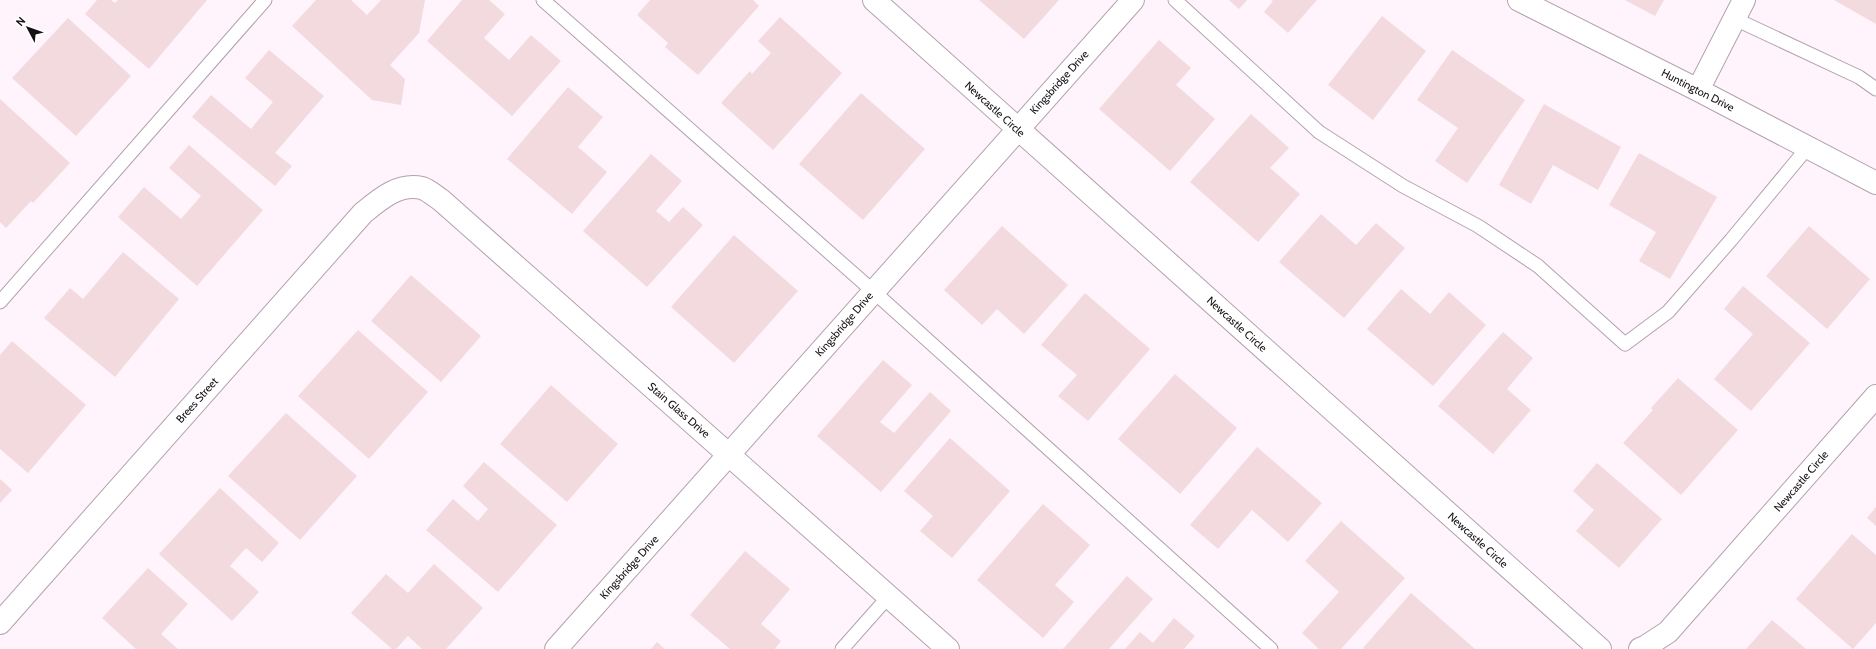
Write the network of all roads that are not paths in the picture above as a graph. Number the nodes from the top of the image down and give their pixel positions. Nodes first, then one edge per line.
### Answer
1 (265, 0) edge
2 (543, 0) edge
3 (874, 0) edge
4 (1133, 0) edge
5 (1175, 0) edge
6 (1519, 0) edge
7 (1740, 9) edge
8 (1876, 88) edge
9 (1698, 90) junction
10 (1018, 128) junction
11 (1808, 147) junction
12 (1876, 183) edge
13 (402, 188) joint
14 (873, 291) junction
15 (0, 302) edge
16 (1876, 396) edge
17 (729, 454) junction
18 (889, 596) junction
19 (0, 623) edge
20 (556, 649) edge
21 (842, 649) edge
22 (948, 649) edge
23 (1271, 649) edge
24 (1600, 649) edge
25 (1640, 649) edge

1 - 15 lane
2 - 14 lane
3 - 10 street, Newcastle Circle
4 - 10 street, Kingsbridge Drive
5 - 11 lane
6 - 9 street, Huntington Drive
7 - 8 lane
7 - 9 street
9 - 11 street, Huntington Drive
10 - 14 street, Kingsbridge Drive
10 - 24 street, Newcastle Circle
11 - 12 street, Huntington Drive
13 - 17 street, Stain Glass Drive
13 - 19 street, Brees Street
14 - 17 street, Kingsbridge Drive
14 - 23 lane
16 - 25 street, Newcastle Circle
17 - 18 street, Stain Glass Drive
17 - 20 street, Kingsbridge Drive
18 - 21 lane
18 - 22 street, Stain Glass Drive

